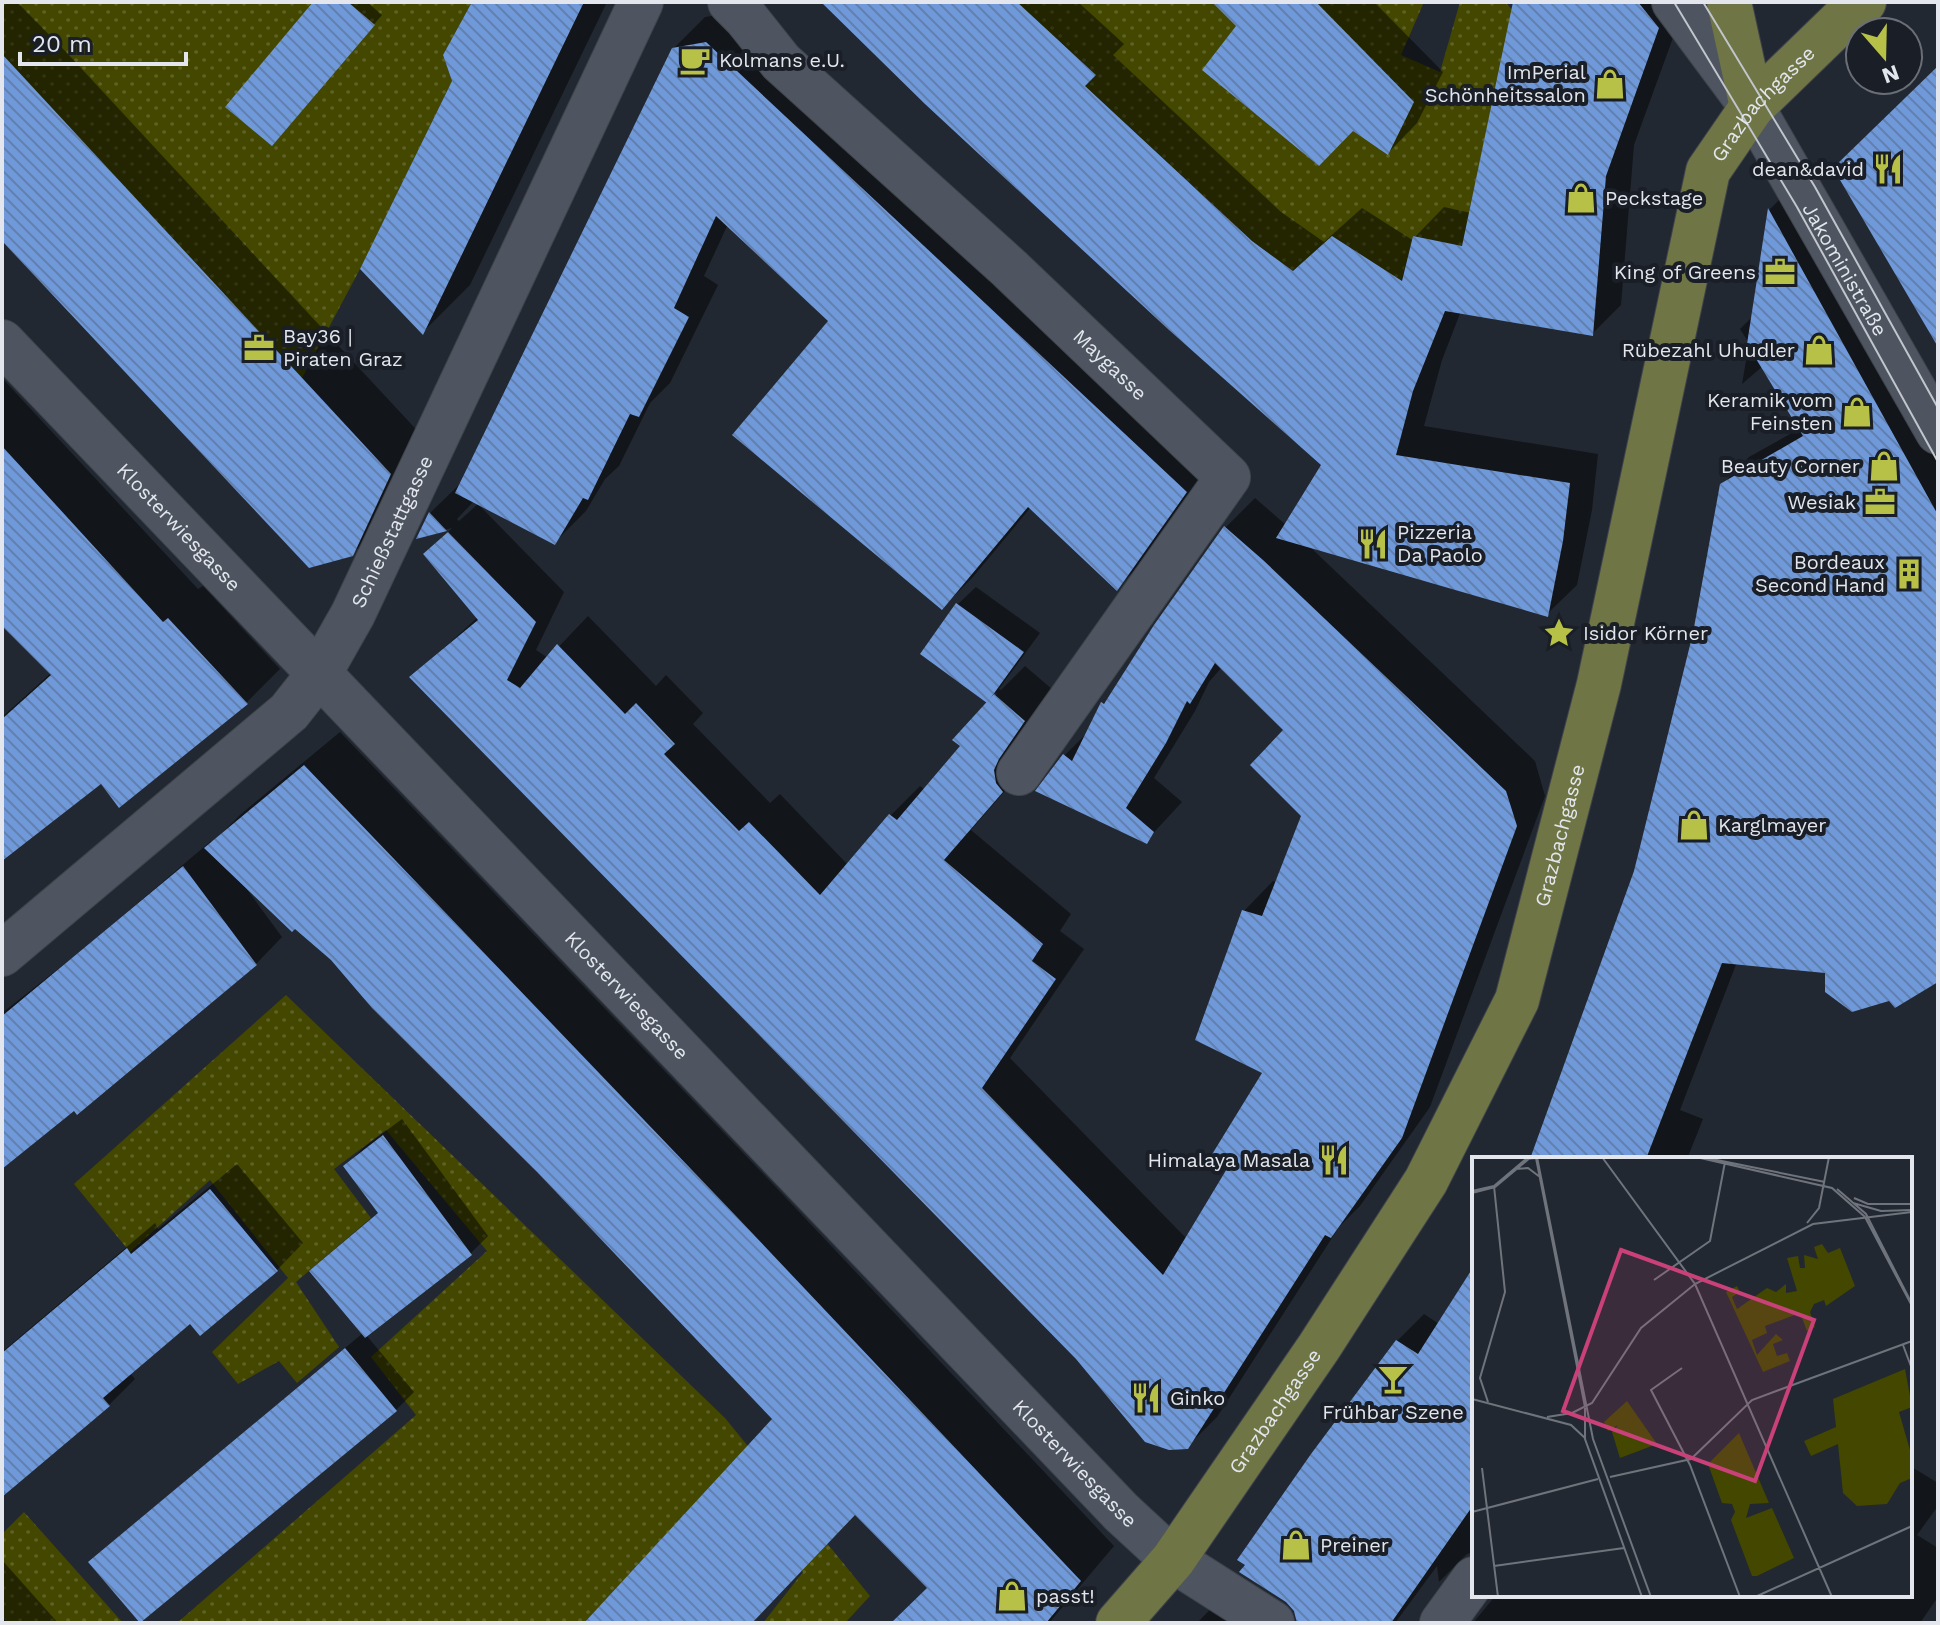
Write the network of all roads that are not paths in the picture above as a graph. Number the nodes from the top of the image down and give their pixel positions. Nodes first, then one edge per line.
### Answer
1 (641, 2) edge
2 (730, 2) edge
3 (1674, 2) edge
4 (1729, 2) edge
5 (1864, 2) edge
6 (1752, 107) junction
7 (2, 342) edge
8 (1938, 432) edge
9 (319, 674) junction
10 (1019, 773) dead end
11 (2, 954) edge
12 (1173, 1560) junction
13 (1472, 1582) edge
14 (1118, 1623) edge
15 (1272, 1623) edge
16 (1442, 1623) edge

1 - 9 street, Schießstattgasse
2 - 10 street, Maygasse
3 - 6 street, Jakoministraße
4 - 6 main road
5 - 6 main road, Grazbachgasse
6 - 8 street, Jakoministraße
6 - 12 main road, Grazbachgasse
7 - 9 street, Klosterwiesgasse
9 - 11 street, Schießstattgasse
9 - 12 street, Klosterwiesgasse
12 - 14 main road, Grazbachgasse
12 - 15 street, Klosterwiesgasse
13 - 16 street

